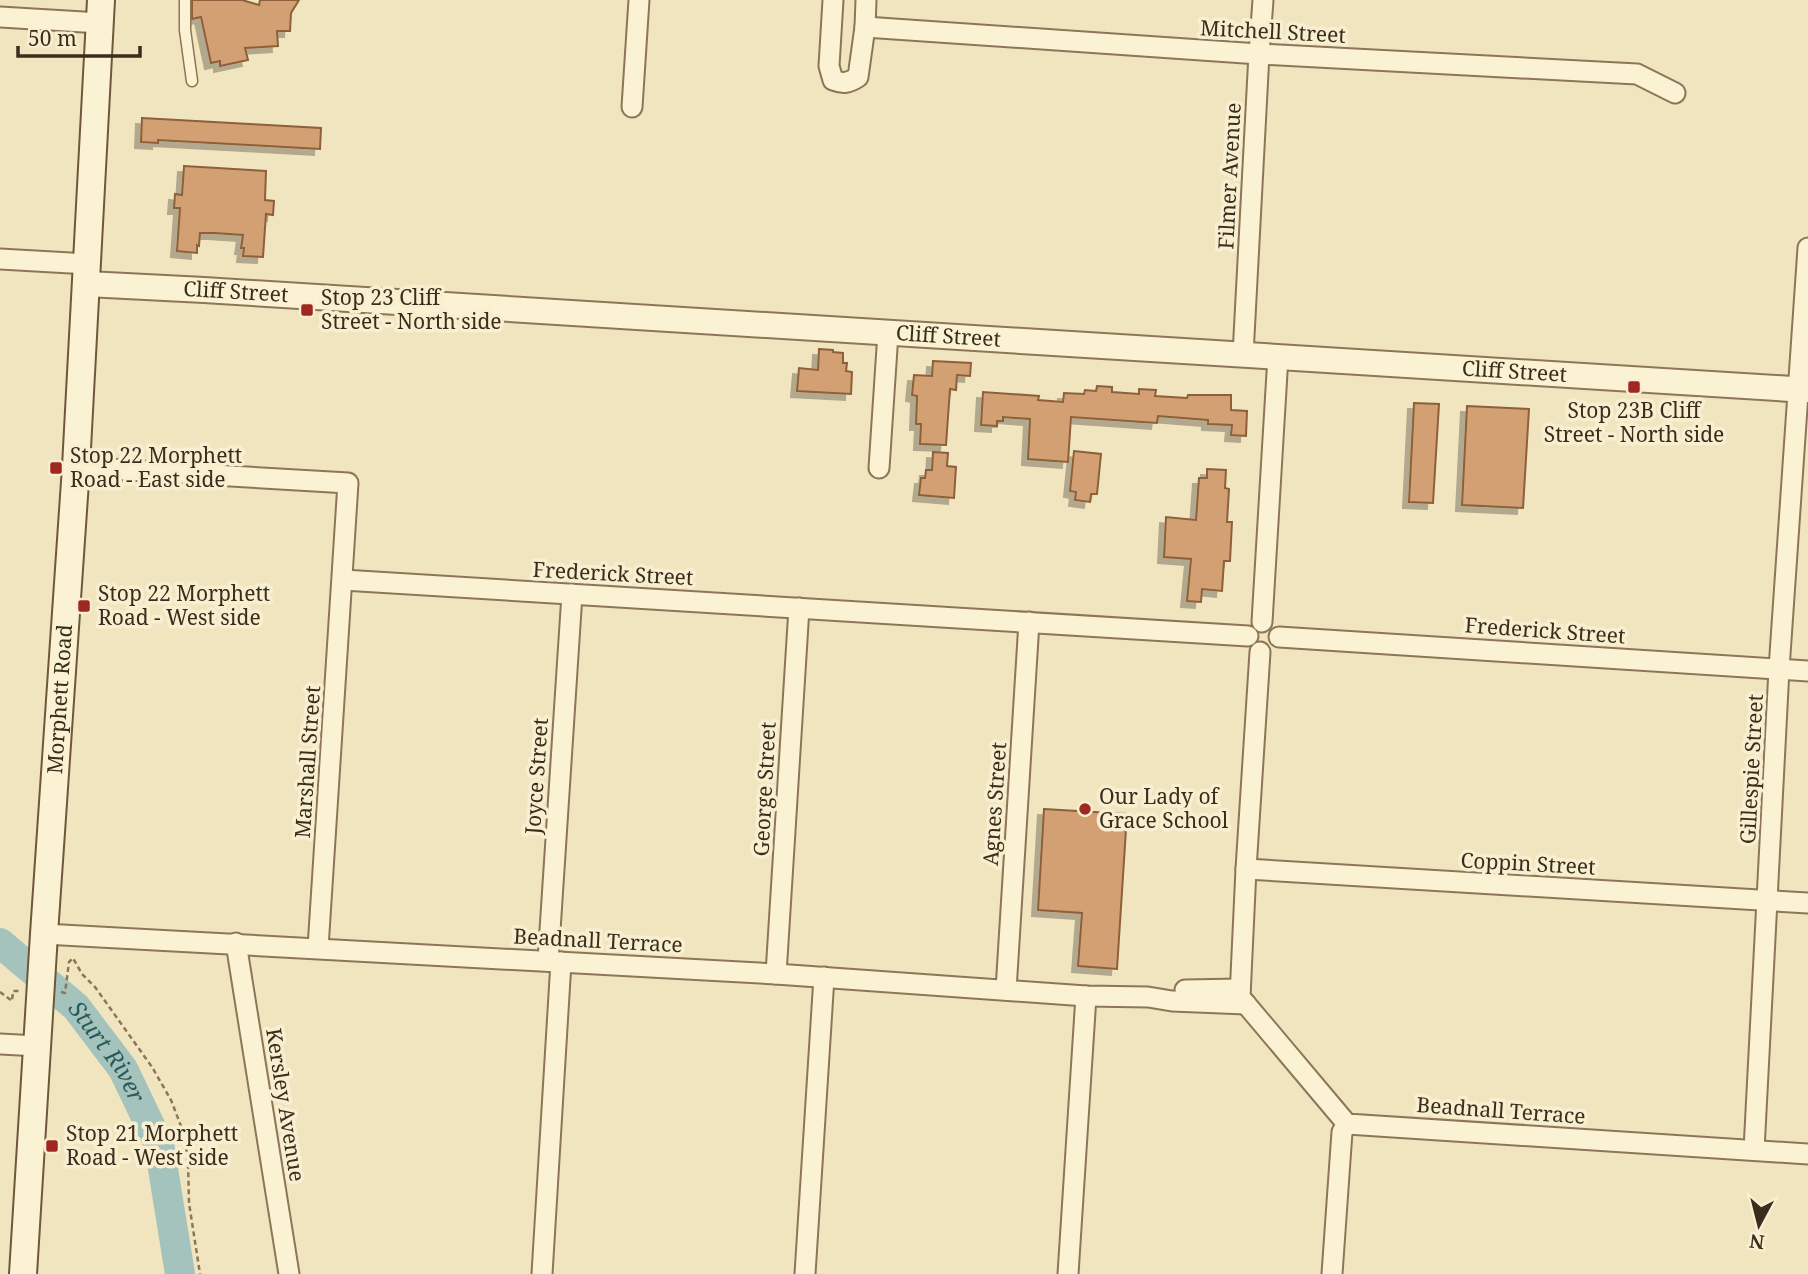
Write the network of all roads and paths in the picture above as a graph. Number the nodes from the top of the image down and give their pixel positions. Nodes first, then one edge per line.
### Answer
1 (185, 0) edge
2 (639, 0) edge
3 (833, 0) edge
4 (866, 0) edge
5 (1263, 0) edge
6 (100, 12) edge
7 (0, 17) edge
8 (865, 27) junction
9 (1259, 54) junction
10 (192, 81) dead end
11 (1675, 93) dead end
12 (632, 107) dead end
13 (1808, 248) edge
14 (0, 259) edge
15 (87, 274) junction
16 (888, 333) junction
17 (1243, 355) junction
18 (1278, 356) junction
19 (1803, 390) edge
20 (76, 467) junction
21 (879, 468) dead end
22 (343, 580) junction
23 (572, 594) junction
24 (799, 608) junction
25 (1029, 622) junction
26 (1256, 637) junction
27 (1779, 669) junction
28 (1808, 671) edge
29 (1246, 869) junction
30 (1768, 901) junction
31 (1808, 903) edge
32 (44, 942) junction
33 (236, 943) junction
34 (318, 948) junction
35 (554, 962) junction
36 (776, 974) junction
37 (824, 977) junction
38 (1006, 990) junction
39 (13, 991) dead end
40 (0, 992) edge
41 (63, 992) dead end
42 (1086, 996) junction
43 (1243, 997) junction
44 (0, 1044) edge
45 (38, 1046) junction
46 (1347, 1124) junction
47 (1754, 1150) junction
48 (1808, 1154) edge
49 (23, 1274) edge
50 (200, 1274) edge
51 (289, 1274) edge
52 (541, 1274) edge
53 (805, 1274) edge
54 (1068, 1274) edge
55 (1332, 1274) edge

1 - 10 lane
2 - 12 street
3 - 8 street
4 - 8 street
5 - 9 street, Filmer Avenue
6 - 7 street
6 - 15 main road, Morphett Road
8 - 9 street, Mitchell Street
9 - 11 street, Mitchell Street
9 - 17 street, Filmer Avenue
13 - 19 street, Gillespie Street
14 - 15 street
15 - 16 street, Cliff Street
15 - 20 main road, Morphett Road
16 - 17 street, Cliff Street
16 - 21 street
17 - 18 street, Cliff Street
18 - 19 street, Cliff Street
18 - 26 street
19 - 27 street, Gillespie Street
20 - 22 street
20 - 32 main road, Morphett Road
22 - 23 street, Frederick Street
22 - 34 street, Marshall Street
23 - 24 street, Frederick Street
23 - 35 street, Joyce Street
24 - 25 street, Frederick Street
24 - 36 street, George Street
25 - 26 street, Frederick Street
25 - 38 street, Agnes Street
26 - 27 street, Frederick Street
26 - 29 street
27 - 28 street, Frederick Street
27 - 30 street, Gillespie Street
29 - 30 street, Coppin Street
29 - 43 street
30 - 31 street, Coppin Street
30 - 47 street, Gillespie Street
32 - 33 street, Beadnall Terrace
32 - 45 main road, Morphett Road
33 - 34 street, Beadnall Terrace
33 - 51 street, Kersley Avenue
34 - 35 street, Beadnall Terrace
35 - 36 street, Beadnall Terrace
35 - 52 street, Joyce Street
36 - 37 street, Beadnall Terrace
37 - 38 street, Beadnall Terrace
37 - 53 street
38 - 42 street, Beadnall Terrace
39 - 40 path
41 - 50 path
42 - 43 street, Beadnall Terrace
42 - 54 street
43 - 46 street
44 - 45 street
45 - 49 main road, Morphett Road
46 - 47 street, Beadnall Terrace
46 - 55 street
47 - 48 street, Beadnall Terrace

